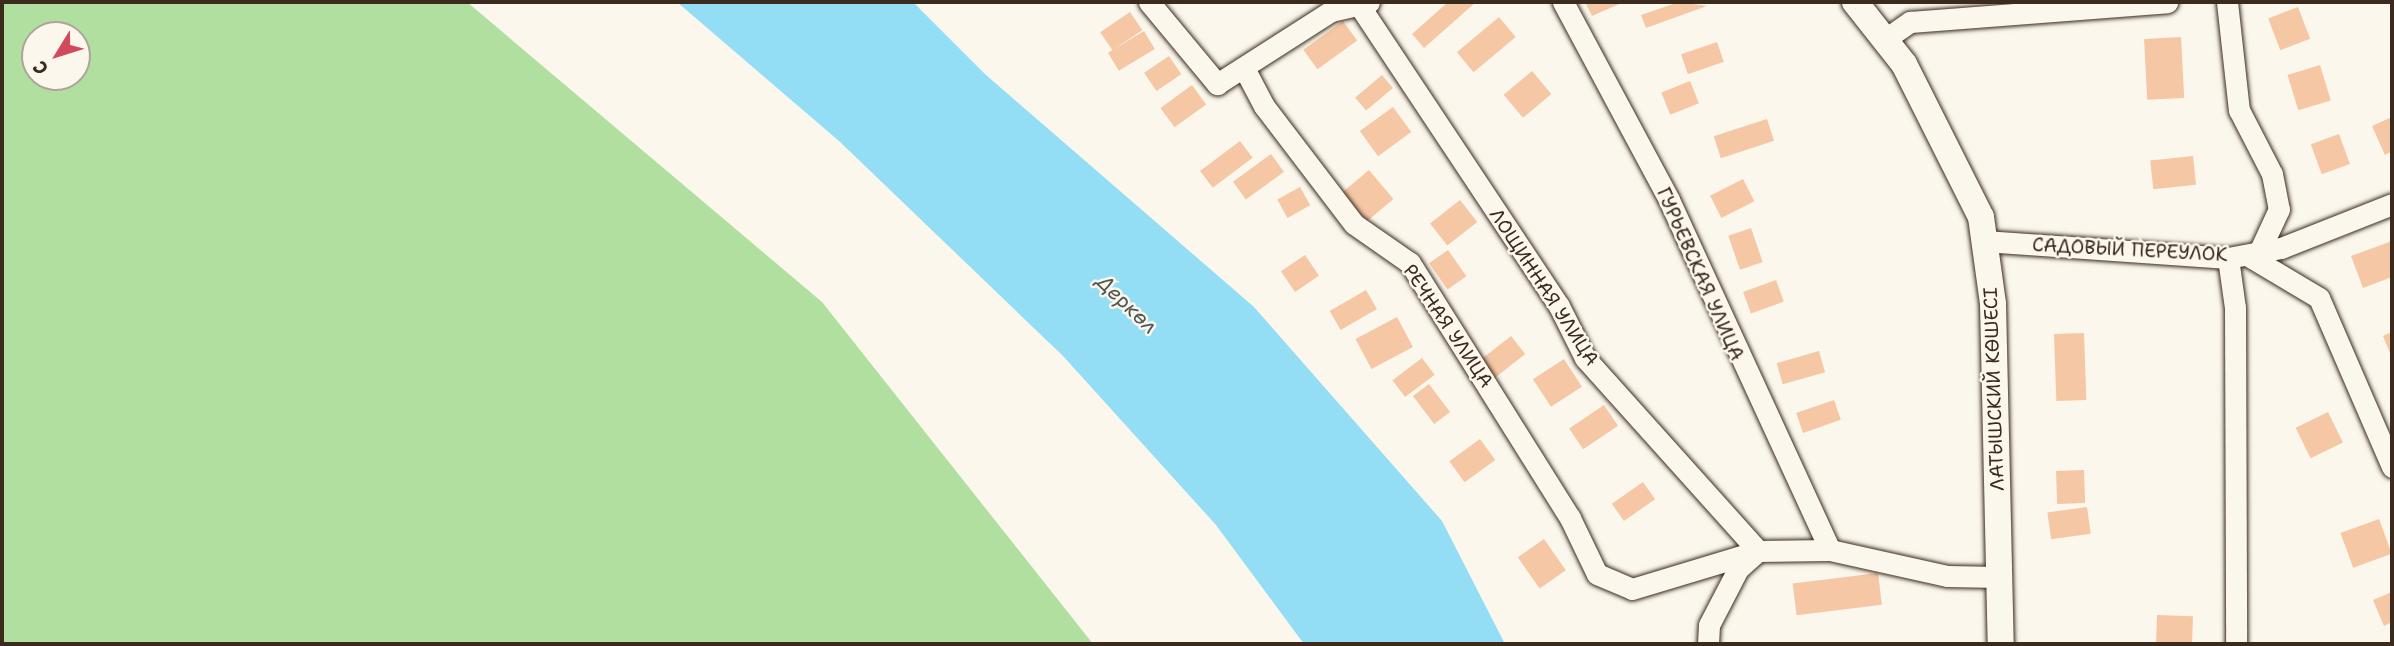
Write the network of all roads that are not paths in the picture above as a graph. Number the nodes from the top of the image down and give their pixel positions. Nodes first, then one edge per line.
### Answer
1 (1149, 2) edge
2 (1563, 2) edge
3 (1855, 2) edge
4 (2167, 2) edge
5 (2227, 2) edge
6 (1362, 3) edge
7 (1884, 40) junction
8 (1244, 68) junction
9 (2392, 204) edge
10 (1984, 241) junction
11 (2244, 255) junction
12 (2392, 467) edge
13 (1830, 550) junction
14 (1758, 551) junction
15 (2000, 577) junction
16 (1708, 644) edge
17 (2001, 644) edge
18 (2236, 644) edge

1 - 8 street
2 - 13 street, ГУРЬЕВСКАЯ УЛИЦА
3 - 7 street, ЛАТЫШСКИЙ КӨШЕСІ
4 - 7 street
5 - 11 street
6 - 8 street
6 - 14 street, ЛОЩИННАЯ УЛИЦА
7 - 10 street, ЛАТЫШСКИЙ КӨШЕСІ
8 - 14 street, РЕЧНАЯ УЛИЦА
9 - 11 street, САДОВЫЙ ПЕРЕУЛОК
10 - 11 street, САДОВЫЙ ПЕРЕУЛОК
10 - 15 street, ЛАТЫШСКИЙ КӨШЕСІ
11 - 12 street
11 - 18 street
13 - 14 street
13 - 15 street
14 - 16 street
15 - 17 street, ЛАТЫШСКИЙ КӨШЕСІ

